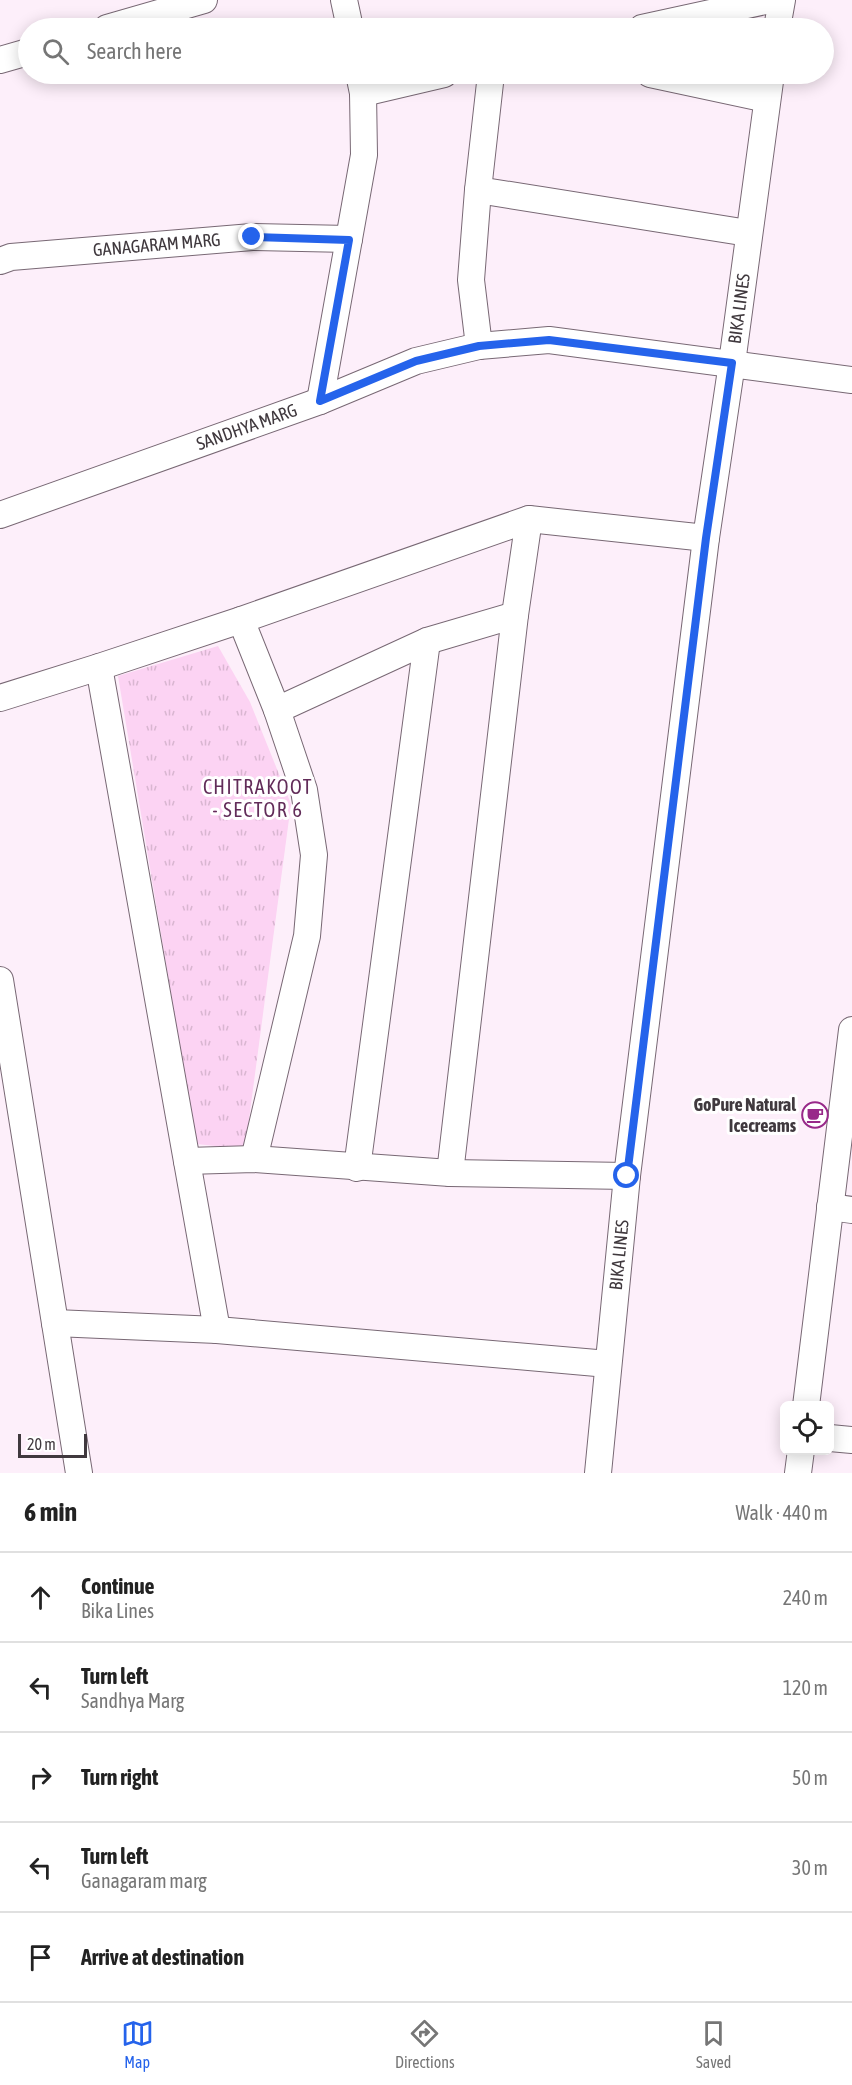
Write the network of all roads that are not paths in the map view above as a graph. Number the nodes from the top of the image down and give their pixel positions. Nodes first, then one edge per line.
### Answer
1 (204, 0) edge
2 (344, 0) edge
3 (770, 0) edge
4 (782, 0) edge
5 (142, 18) edge
6 (348, 18) edge
7 (688, 18) edge
8 (779, 18) edge
9 (18, 55) edge
10 (0, 60) edge
11 (361, 84) edge
12 (490, 84) edge
13 (697, 84) edge
14 (769, 84) edge
15 (767, 99) junction
16 (478, 190) junction
17 (748, 233) junction
18 (349, 240) junction
19 (0, 261) edge
20 (479, 346) junction
21 (732, 363) junction
22 (852, 380) edge
23 (320, 401) junction
24 (0, 515) edge
25 (528, 519) junction
26 (706, 538) junction
27 (515, 615) junction
28 (241, 620) junction
29 (427, 641) junction
30 (99, 667) junction
31 (0, 698) edge
32 (277, 710) junction
33 (0, 980) edge
34 (852, 1030) edge
35 (255, 1159) junction
36 (187, 1161) junction
37 (357, 1168) junction
38 (450, 1173) junction
39 (627, 1176) junction
40 (841, 1208) edge
41 (55, 1323) junction
42 (217, 1330) junction
43 (608, 1364) junction
44 (808, 1401) edge
45 (834, 1438) edge
46 (852, 1440) edge
47 (800, 1455) edge
48 (79, 1473) edge
49 (598, 1473) edge
50 (798, 1473) edge

1 - 5 street
2 - 6 street
3 - 7 street
4 - 8 street
9 - 10 street
11 - 18 street
12 - 16 street
13 - 15 street
14 - 15 street, BIKA LINES
15 - 17 street, BIKA LINES
16 - 17 street
16 - 20 street
17 - 21 street, BIKA LINES
18 - 19 street, GANAGARAM MARG
18 - 23 street
20 - 21 street, SANDHYA MARG
20 - 23 street, SANDHYA MARG
21 - 22 street, SANDHYA MARG
21 - 26 street, BIKA LINES
23 - 24 street, SANDHYA MARG
25 - 26 street
25 - 27 street
25 - 28 street
26 - 39 street, BIKA LINES
27 - 29 street
27 - 38 street
28 - 30 street
28 - 32 street
29 - 32 street
29 - 37 street
30 - 31 street
30 - 36 street
32 - 35 street
33 - 41 street
34 - 40 street
35 - 36 street
35 - 37 street
36 - 42 street
37 - 38 street
38 - 39 street
39 - 43 street, BIKA LINES
40 - 44 street
41 - 42 street
41 - 48 street
42 - 43 street
43 - 49 street, BIKA LINES
45 - 46 street
47 - 50 street

